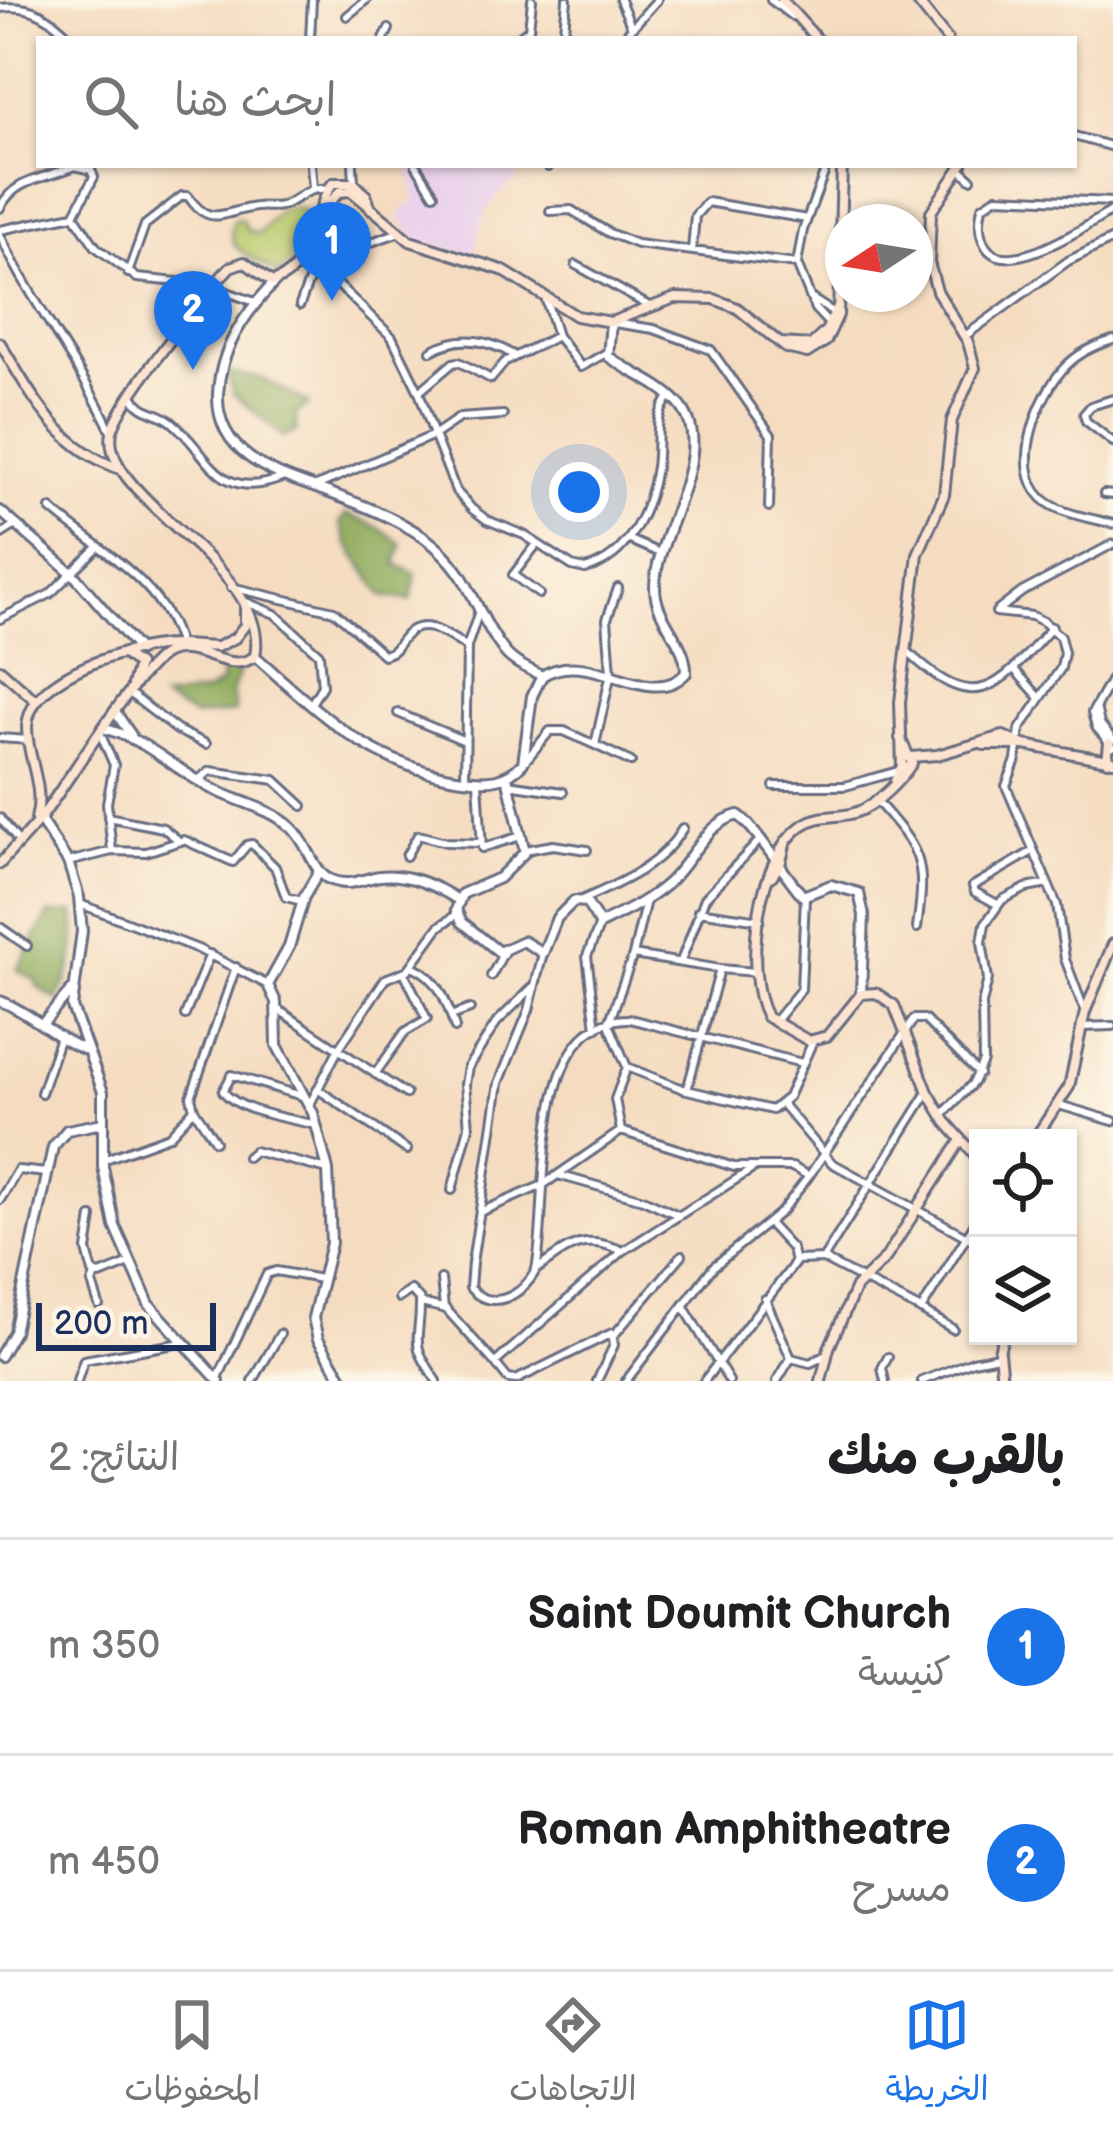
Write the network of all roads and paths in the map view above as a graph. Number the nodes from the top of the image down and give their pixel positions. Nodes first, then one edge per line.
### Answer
1 (312, 0) edge
2 (366, 0) edge
3 (532, 0) edge
4 (567, 0) edge
5 (620, 0) edge
6 (657, 0) edge
7 (771, 0) edge
8 (782, 0) edge
9 (916, 0) edge
10 (0, 8) edge
11 (347, 16) dead end
12 (797, 20) junction
13 (389, 28) dead end
14 (632, 28) junction
15 (69, 36) edge
16 (310, 36) edge
17 (385, 36) edge
18 (521, 36) edge
19 (563, 36) edge
20 (625, 36) edge
21 (814, 36) edge
22 (945, 36) edge
23 (1077, 137) edge
24 (1113, 147) edge
25 (67, 168) edge
26 (85, 168) edge
27 (311, 168) edge
28 (353, 168) edge
29 (418, 168) edge
30 (826, 168) edge
31 (844, 168) edge
32 (960, 168) edge
33 (962, 168) edge
34 (971, 179) dead end
35 (353, 187) junction
36 (313, 188) junction
37 (328, 189) junction
38 (434, 194) dead end
39 (1113, 206) edge
40 (0, 208) edge
41 (323, 211) junction
42 (550, 211) dead end
43 (74, 215) junction
44 (807, 219) junction
45 (0, 233) edge
46 (397, 233) junction
47 (315, 236) junction
48 (1113, 239) edge
49 (321, 248) junction
50 (692, 250) junction
51 (326, 258) junction
52 (797, 264) junction
53 (576, 265) dead end
54 (128, 273) junction
55 (275, 282) junction
56 (545, 297) junction
57 (255, 302) junction
58 (300, 305) dead end
59 (650, 306) junction
60 (834, 317) junction
61 (611, 322) junction
62 (557, 336) junction
63 (965, 336) junction
64 (1113, 340) edge
65 (0, 344) edge
66 (431, 351) dead end
67 (606, 353) junction
68 (515, 356) junction
69 (419, 392) junction
70 (132, 396) junction
71 (670, 396) junction
72 (1113, 399) edge
73 (503, 415) dead end
74 (104, 417) junction
75 (120, 419) junction
76 (111, 435) junction
77 (434, 435) junction
78 (1113, 442) edge
79 (92, 446) junction
80 (121, 466) junction
81 (282, 478) junction
82 (314, 488) junction
83 (769, 507) dead end
84 (51, 508) dead end
85 (0, 511) edge
86 (1113, 524) edge
87 (16, 525) junction
88 (0, 535) edge
89 (630, 540) junction
90 (537, 544) junction
91 (1113, 544) edge
92 (98, 547) junction
93 (660, 553) junction
94 (73, 574) junction
95 (231, 587) junction
96 (618, 587) dead end
97 (539, 594) dead end
98 (245, 602) junction
99 (480, 606) junction
100 (0, 619) edge
101 (1052, 627) junction
102 (242, 630) junction
103 (257, 640) junction
104 (467, 646) junction
105 (180, 647) junction
106 (139, 650) junction
107 (907, 651) junction
108 (214, 652) junction
109 (125, 655) junction
110 (255, 656) junction
111 (0, 669) edge
112 (1014, 669) junction
113 (611, 674) junction
114 (542, 676) junction
115 (1113, 676) edge
116 (129, 693) junction
117 (1040, 698) junction
118 (36, 701) junction
119 (310, 704) junction
120 (398, 712) dead end
121 (116, 713) junction
122 (104, 732) junction
123 (132, 736) junction
124 (0, 738) edge
125 (29, 740) junction
126 (465, 741) junction
127 (1014, 743) junction
128 (1112, 743) edge
129 (206, 744) dead end
130 (596, 745) junction
131 (1110, 761) edge
132 (632, 762) dead end
133 (905, 763) junction
134 (523, 764) junction
135 (466, 779) junction
136 (198, 780) junction
137 (508, 780) junction
138 (478, 781) junction
139 (39, 784) junction
140 (774, 786) dead end
141 (563, 792) dead end
142 (55, 799) junction
143 (876, 800) junction
144 (303, 806) dead end
145 (108, 817) junction
146 (0, 818) edge
147 (39, 818) junction
148 (683, 828) dead end
149 (521, 836) junction
150 (179, 841) junction
151 (19, 842) junction
152 (480, 843) junction
153 (760, 843) junction
154 (525, 850) junction
155 (587, 850) dead end
156 (112, 851) junction
157 (1033, 851) junction
158 (406, 856) dead end
159 (777, 860) junction
160 (68, 862) junction
161 (0, 864) edge
162 (318, 873) junction
163 (1048, 884) junction
164 (805, 897) junction
165 (458, 900) junction
166 (582, 900) junction
167 (646, 901) junction
168 (303, 902) junction
169 (80, 904) junction
170 (997, 904) junction
171 (698, 911) junction
172 (456, 915) junction
173 (760, 920) junction
174 (600, 924) junction
175 (0, 927) edge
176 (917, 928) dead end
177 (1113, 944) edge
178 (27, 946) dead end
179 (504, 952) junction
180 (543, 953) junction
181 (210, 954) junction
182 (633, 955) junction
183 (681, 961) junction
184 (412, 966) junction
185 (236, 967) junction
186 (720, 969) junction
187 (404, 972) junction
188 (755, 972) junction
189 (491, 976) dead end
190 (268, 985) junction
191 (536, 985) junction
192 (72, 991) junction
193 (861, 994) junction
194 (0, 1000) edge
195 (276, 1008) junction
196 (470, 1009) dead end
197 (1085, 1012) junction
198 (185, 1016) dead end
199 (451, 1016) junction
200 (773, 1022) junction
201 (43, 1023) junction
202 (609, 1024) junction
203 (1113, 1026) edge
204 (1081, 1027) junction
205 (455, 1028) dead end
206 (596, 1028) junction
207 (903, 1030) junction
208 (60, 1037) junction
209 (701, 1037) junction
210 (813, 1041) junction
211 (339, 1048) junction
212 (89, 1051) junction
213 (802, 1063) junction
214 (627, 1066) junction
215 (376, 1074) junction
216 (979, 1074) junction
217 (319, 1090) junction
218 (687, 1090) junction
219 (928, 1092) junction
220 (41, 1093) dead end
221 (406, 1094) dead end
222 (307, 1102) junction
223 (783, 1105) junction
224 (1059, 1105) junction
225 (194, 1109) junction
226 (941, 1114) junction
227 (1113, 1121) edge
228 (103, 1123) junction
229 (316, 1125) junction
230 (1042, 1129) edge
231 (621, 1131) junction
232 (215, 1141) dead end
233 (961, 1141) junction
234 (969, 1149) edge
235 (407, 1150) dead end
236 (822, 1156) junction
237 (247, 1157) dead end
238 (103, 1160) junction
239 (754, 1168) junction
240 (328, 1170) junction
241 (47, 1173) junction
242 (558, 1175) junction
243 (809, 1176) junction
244 (543, 1185) junction
245 (868, 1186) junction
246 (452, 1190) dead end
247 (0, 1200) edge
248 (916, 1211) junction
249 (478, 1213) junction
250 (678, 1215) junction
251 (92, 1216) dead end
252 (768, 1223) junction
253 (969, 1230) edge
254 (964, 1237) junction
255 (969, 1239) edge
256 (623, 1251) junction
257 (682, 1256) dead end
258 (823, 1258) junction
259 (795, 1260) junction
260 (130, 1263) junction
261 (536, 1270) junction
262 (95, 1275) junction
263 (321, 1279) junction
264 (441, 1279) dead end
265 (863, 1280) junction
266 (399, 1298) dead end
267 (764, 1299) junction
268 (421, 1303) junction
269 (99, 1305) dead end
270 (684, 1306) junction
271 (444, 1309) junction
272 (921, 1310) junction
273 (952, 1329) dead end
274 (280, 1334) dead end
275 (614, 1335) junction
276 (181, 1342) junction
277 (1001, 1345) edge
278 (827, 1355) junction
279 (0, 1356) edge
280 (999, 1356) junction
281 (888, 1357) dead end
282 (791, 1358) junction
283 (718, 1362) junction
284 (494, 1363) junction
285 (218, 1380) edge
286 (77, 1381) edge
287 (253, 1381) edge
288 (344, 1381) edge
289 (437, 1381) edge
290 (597, 1381) edge
291 (626, 1381) edge
292 (704, 1381) edge
293 (729, 1381) edge
294 (777, 1381) edge
295 (821, 1381) edge
296 (885, 1381) edge
297 (922, 1381) edge
298 (1002, 1381) edge

1 - 16 street
2 - 11 street
3 - 18 street
4 - 19 street
5 - 14 street
6 - 14 street
7 - 12 street
8 - 12 main road
9 - 22 main road
10 - 15 street
12 - 21 main road
13 - 17 street
14 - 20 street
23 - 24 street
25 - 40 street
26 - 43 street
27 - 36 street
28 - 35 street
29 - 38 street
30 - 44 street
31 - 60 main road
32 - 63 main road
33 - 34 street
35 - 37 main road
35 - 41 main road
35 - 46 main road
36 - 37 street
36 - 54 street
37 - 41 main road
39 - 39 street
41 - 47 main road
42 - 50 street
43 - 45 street
43 - 54 street
44 - 50 street
44 - 52 street
45 - 74 street
46 - 51 street
46 - 56 main road
47 - 49 street
47 - 55 main road
48 - 63 street
49 - 51 street
49 - 58 street
50 - 52 street
51 - 69 street
52 - 60 street
53 - 59 street
54 - 57 street, bridge
55 - 57 street
55 - 70 main road
56 - 61 main road
56 - 62 street
57 - 81 street
59 - 60 main road
59 - 61 main road
61 - 67 street
61 - 83 street
62 - 67 street
62 - 68 street
63 - 107 main road
64 - 86 street
65 - 79 main road
66 - 68 street
67 - 71 street
68 - 69 street
69 - 77 street
70 - 75 main road
70 - 81 street
71 - 89 street
71 - 93 street
72 - 78 street
73 - 77 street
74 - 75 street
74 - 76 street
75 - 76 main road
75 - 80 main road
76 - 79 main road
76 - 80 main road
77 - 82 street
77 - 90 street
79 - 80 main road
80 - 95 main road
81 - 82 street
82 - 99 street
84 - 92 street
85 - 87 street
87 - 88 street
87 - 94 street
89 - 90 street
89 - 93 street
90 - 97 street
91 - 101 street
92 - 94 street
92 - 105 street
93 - 113 street
94 - 100 street
94 - 106 street
95 - 98 main road
95 - 104 street
96 - 113 street
98 - 102 main road
98 - 103 main road
98 - 119 street
99 - 104 street
99 - 114 street
101 - 112 street
101 - 117 street
102 - 103 main road
102 - 108 main road
103 - 110 main road
104 - 126 street
105 - 106 main road
105 - 108 main road
105 - 116 main road
106 - 109 main road
107 - 112 street
107 - 133 main road
108 - 110 main road
109 - 116 main road
109 - 118 main road
110 - 119 street
111 - 118 main road
112 - 117 street
113 - 114 street
113 - 130 street
114 - 134 street
115 - 128 street
116 - 121 main road
116 - 129 street
117 - 127 street
118 - 125 main road
119 - 135 street
120 - 126 street
121 - 122 main road
121 - 123 street
122 - 123 street
122 - 142 main road
122 - 145 street
123 - 136 street
124 - 125 street
125 - 139 main road
126 - 135 street
127 - 131 main road
127 - 133 main road
127 - 157 street
128 - 131 main road
130 - 132 street
130 - 134 street
133 - 140 street
133 - 143 main road
134 - 137 street
135 - 138 street
136 - 144 street
136 - 162 street
137 - 138 street
137 - 141 street
137 - 149 street
138 - 152 street
139 - 142 main road
139 - 147 main road
142 - 147 main road
143 - 159 main road
143 - 176 street
145 - 150 street
145 - 156 street
146 - 151 street
147 - 151 main road
147 - 160 street
148 - 166 street
149 - 152 street
149 - 154 street
150 - 156 street
150 - 168 street
151 - 161 main road
152 - 158 street
153 - 159 street
153 - 167 street
153 - 171 street
154 - 155 street
154 - 165 street
156 - 160 street
157 - 163 street
157 - 170 street
159 - 164 street
159 - 173 main road
160 - 169 street
162 - 165 street
162 - 168 street
163 - 170 street
163 - 197 street
164 - 193 street
164 - 200 street
165 - 172 street
166 - 174 street
166 - 180 street
167 - 174 street
167 - 182 street
168 - 190 street
169 - 181 street
169 - 192 street
170 - 216 street
171 - 173 street
171 - 183 street
172 - 179 street
172 - 184 street
173 - 188 main road
174 - 206 street
175 - 178 street
177 - 197 main road
179 - 180 street
179 - 189 street
180 - 191 street
181 - 185 street
181 - 198 street
182 - 183 street
182 - 202 street
183 - 186 street
184 - 187 street
184 - 199 street
185 - 190 street
185 - 225 street
186 - 188 street
186 - 209 street
187 - 211 street
187 - 215 street
188 - 200 main road
190 - 195 street
191 - 246 street
191 - 249 street
192 - 201 street
192 - 212 street
193 - 207 main road
193 - 210 main road
194 - 201 street
195 - 211 street
195 - 222 street
196 - 199 street
197 - 204 main road
199 - 205 street
200 - 210 main road
201 - 208 street
202 - 206 street
202 - 209 street
202 - 214 street
203 - 204 street
204 - 224 main road
206 - 244 street
207 - 216 street
207 - 219 main road
207 - 236 street
208 - 212 street
208 - 220 street
209 - 213 street
209 - 218 street
210 - 213 street
211 - 215 street
211 - 217 street
212 - 228 street
213 - 223 street
214 - 218 street
214 - 231 street
215 - 221 street
216 - 226 street
217 - 222 street
217 - 235 street
218 - 223 street
219 - 226 main road
219 - 245 street
222 - 229 street
222 - 229 street
223 - 236 street
224 - 227 street
224 - 230 main road
225 - 232 street
225 - 238 street
226 - 233 main road
228 - 238 street
228 - 241 street
229 - 240 street
231 - 239 street
231 - 242 street
233 - 234 main road
233 - 248 main road
236 - 243 street
236 - 245 street
237 - 240 street
238 - 260 street
239 - 243 street
239 - 250 street
240 - 263 street
241 - 247 street
241 - 279 street
242 - 244 street
242 - 250 street
243 - 252 street
244 - 249 street
244 - 261 street
245 - 248 street
245 - 258 street
248 - 254 street
248 - 265 main road
249 - 261 street
250 - 256 street
251 - 262 street
252 - 259 street
252 - 270 street
253 - 254 street
254 - 255 street
254 - 272 street
256 - 261 street
256 - 284 street
257 - 275 street
258 - 259 street
258 - 265 street
259 - 267 street
260 - 262 street
260 - 276 street
262 - 269 street
263 - 285 street
263 - 288 street
264 - 271 street
265 - 272 street
265 - 278 main road
266 - 268 street
267 - 282 street
267 - 283 street
268 - 271 street
268 - 289 street
270 - 283 street
270 - 291 street
271 - 284 street
272 - 273 street
274 - 287 street
275 - 284 street
275 - 290 street
276 - 285 street
276 - 286 street
277 - 280 main road
278 - 282 street
278 - 295 main road
280 - 297 street
280 - 298 main road
281 - 296 street
282 - 294 street
283 - 292 street
283 - 293 street

